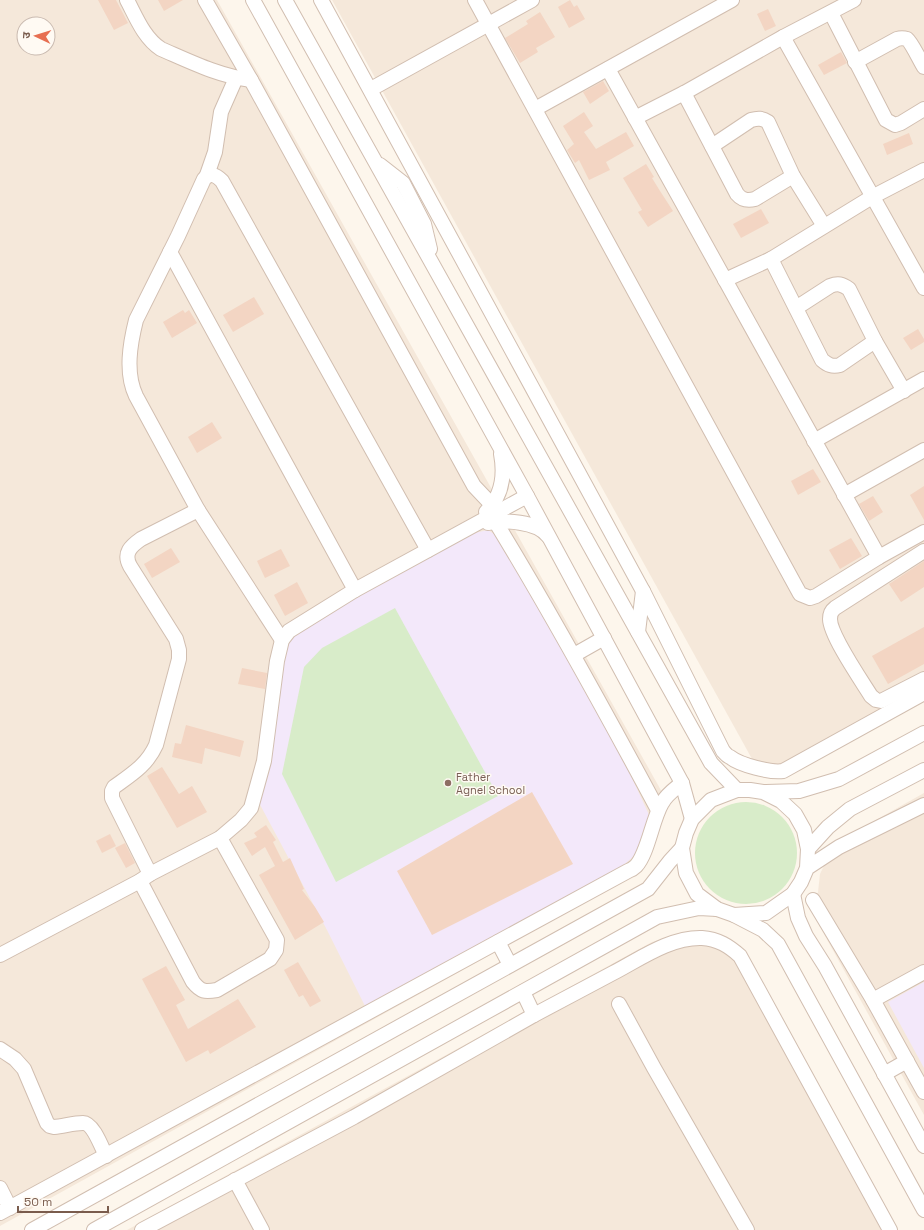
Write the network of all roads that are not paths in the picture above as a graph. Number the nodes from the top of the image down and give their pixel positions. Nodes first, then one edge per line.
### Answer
1 (127, 0) edge
2 (205, 0) edge
3 (252, 0) edge
4 (285, 0) edge
5 (321, 0) edge
6 (475, 0) edge
7 (532, 0) edge
8 (732, 0) edge
9 (854, 0) edge
10 (831, 13) junction
11 (488, 24) junction
12 (783, 37) junction
13 (855, 62) junction
14 (924, 67) edge
15 (608, 69) junction
16 (236, 78) junction
17 (251, 80) junction
18 (371, 89) junction
19 (684, 93) junction
20 (924, 108) edge
21 (535, 109) junction
22 (635, 118) junction
23 (712, 146) junction
24 (923, 173) edge
25 (207, 175) junction
26 (793, 176) junction
27 (872, 197) junction
28 (824, 226) junction
29 (170, 252) junction
30 (771, 259) junction
31 (725, 280) junction
32 (924, 288) edge
33 (796, 308) junction
34 (875, 341) junction
35 (924, 379) edge
36 (904, 391) junction
37 (814, 441) junction
38 (499, 446) junction
39 (924, 450) edge
40 (844, 495) junction
41 (527, 496) junction
42 (493, 506) junction
43 (198, 510) junction
44 (495, 521) junction
45 (474, 526) junction
46 (924, 532) edge
47 (554, 544) junction
48 (428, 550) junction
49 (924, 551) edge
50 (879, 557) junction
51 (355, 590) junction
52 (642, 591) junction
53 (638, 632) junction
54 (604, 638) junction
55 (282, 640) junction
56 (574, 655) junction
57 (924, 679) edge
58 (924, 693) edge
59 (924, 733) edge
60 (924, 770) edge
61 (682, 783) junction
62 (737, 790) junction
63 (764, 792) junction
64 (924, 804) edge
65 (658, 810) junction
66 (692, 819) junction
67 (220, 838) junction
68 (682, 848) junction
69 (808, 849) junction
70 (806, 868) junction
71 (145, 878) junction
72 (793, 894) junction
73 (813, 900) dead end
74 (717, 909) junction
75 (734, 915) junction
76 (498, 942) junction
77 (0, 955) edge
78 (510, 965) junction
79 (924, 972) edge
80 (523, 992) junction
81 (873, 1000) junction
82 (619, 1004) dead end
83 (534, 1015) junction
84 (0, 1049) edge
85 (907, 1061) junction
86 (884, 1074) junction
87 (924, 1092) edge
88 (924, 1146) edge
89 (106, 1156) junction
90 (235, 1180) junction
91 (0, 1188) edge
92 (5, 1210) edge
93 (924, 1210) edge
94 (32, 1230) edge
95 (94, 1230) edge
96 (142, 1230) edge
97 (262, 1230) edge
98 (747, 1230) edge
99 (890, 1230) edge

1 - 16 street
2 - 17 street
3 - 38 street
4 - 53 street
5 - 18 street
6 - 11 street
7 - 11 street
8 - 15 street
9 - 10 street
10 - 12 street
10 - 13 street
11 - 18 street
11 - 21 street
12 - 19 street
12 - 27 street
13 - 14 street
13 - 20 street
15 - 21 street
15 - 22 street
16 - 17 street
16 - 25 street
17 - 42 street
18 - 52 street
19 - 22 street
19 - 23 street
21 - 50 street
22 - 31 street
23 - 26 street
23 - 26 street
24 - 27 street
25 - 29 street
25 - 48 street
26 - 28 street
27 - 28 street
27 - 32 street
28 - 30 street
29 - 43 street
29 - 51 street
30 - 31 street
30 - 33 street
31 - 37 street
33 - 34 street
33 - 34 street
34 - 36 street
35 - 36 street
36 - 37 street
37 - 40 street
38 - 41 street
38 - 42 street
39 - 40 street
40 - 50 street
41 - 45 street
41 - 47 street
42 - 45 street
43 - 55 street
43 - 71 street
44 - 45 street
44 - 47 street
44 - 56 street
45 - 48 street
46 - 50 street
47 - 54 street
48 - 51 street
49 - 57 street
51 - 55 street
52 - 53 street
52 - 58 street
53 - 62 street
54 - 56 street
54 - 61 street
55 - 67 street
56 - 65 street
59 - 63 street
60 - 69 street
61 - 65 street
61 - 66 street
62 - 63 street
62 - 66 street
63 - 69 street
64 - 70 street
65 - 76 street
66 - 68 street
67 - 71 street
67 - 71 street
68 - 74 street
68 - 78 street
69 - 70 street
70 - 72 street
71 - 77 street
72 - 75 street
72 - 86 street
73 - 81 street
74 - 75 street
74 - 80 street
75 - 93 street
76 - 78 street
76 - 89 street
78 - 94 street
79 - 81 street
80 - 83 street
80 - 95 street
81 - 85 street
82 - 98 street
83 - 90 street
83 - 99 street
84 - 89 street
85 - 86 street
85 - 87 street
86 - 88 street
89 - 92 street
90 - 96 street
90 - 97 street
91 - 92 street

